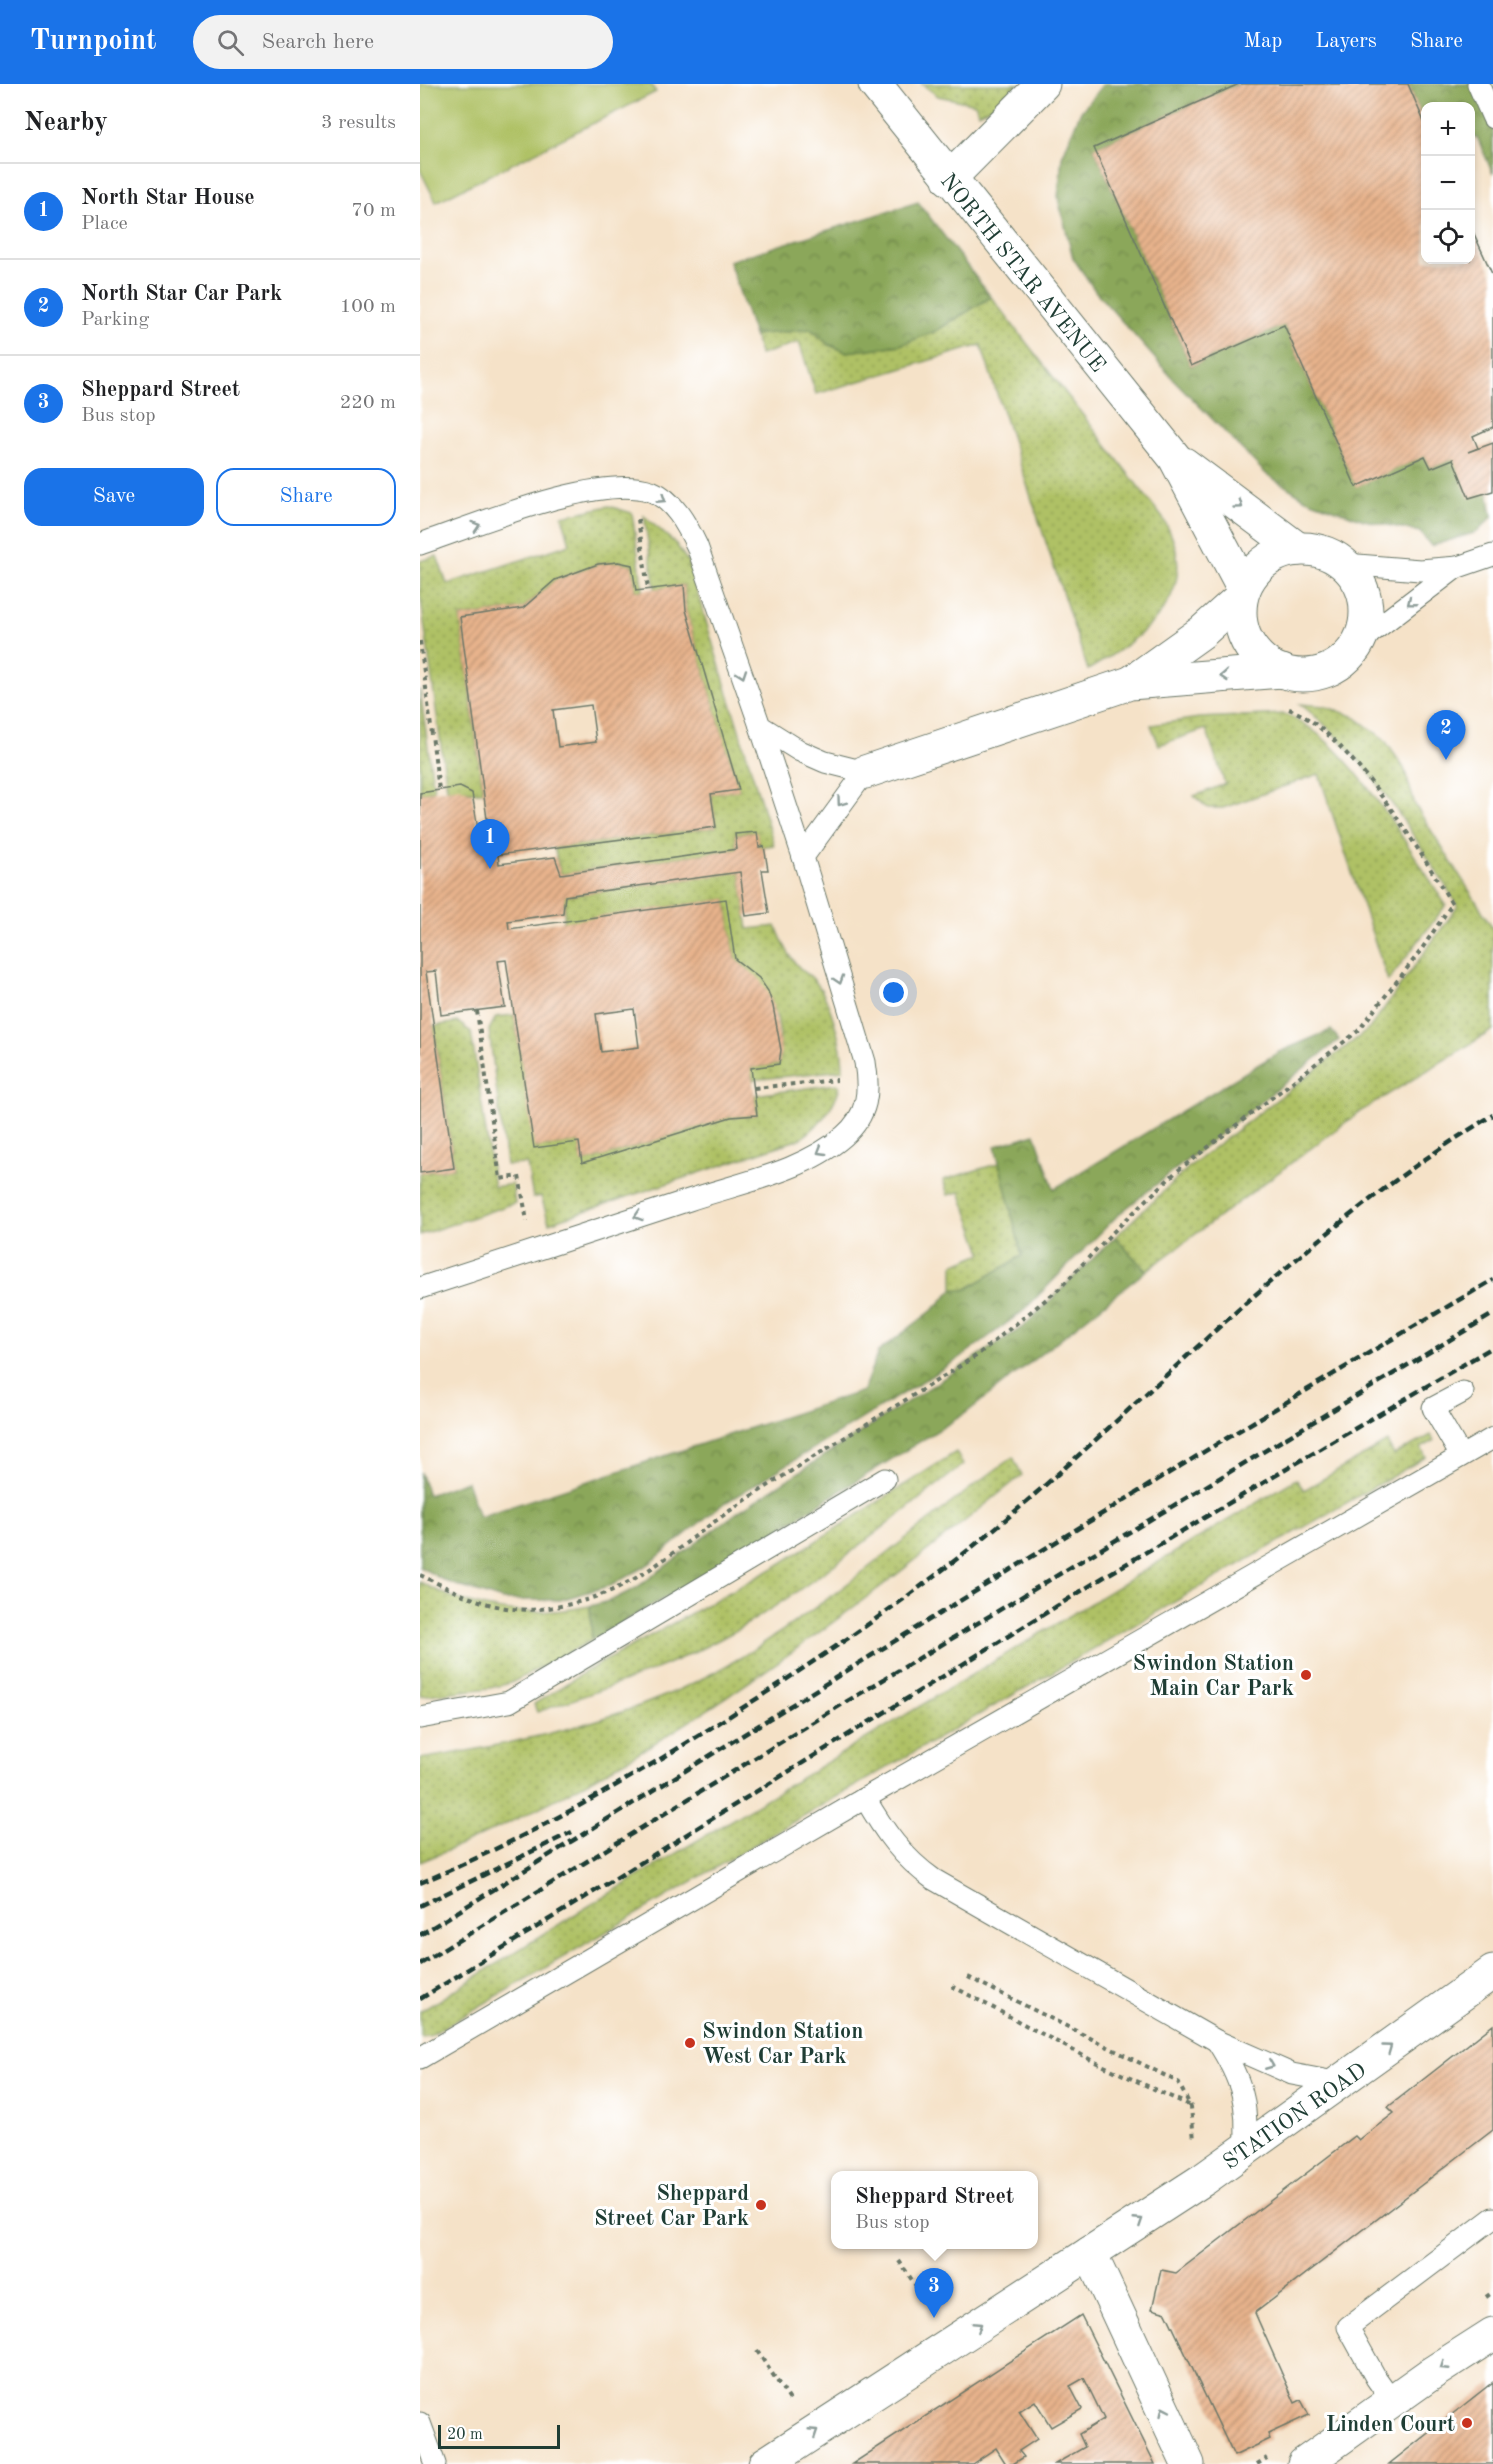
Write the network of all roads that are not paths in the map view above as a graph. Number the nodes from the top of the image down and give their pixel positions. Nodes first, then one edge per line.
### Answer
1 (875, 84) edge
2 (1043, 84) edge
3 (1479, 84) edge
4 (1493, 118) edge
5 (949, 179) junction
6 (1175, 458) junction
7 (420, 544) edge
8 (1298, 549) junction
9 (1493, 555) edge
10 (1345, 564) junction
11 (1458, 567) junction
12 (1242, 593) junction
13 (1360, 641) junction
14 (1282, 671) junction
15 (1130, 683) junction
16 (760, 726) junction
17 (865, 772) junction
18 (803, 857) junction
19 (420, 1288) edge
20 (1463, 1392) dead end
21 (1493, 1438) edge
22 (1461, 1456) junction
23 (885, 1479) dead end
24 (420, 1718) edge
25 (865, 1798) junction
26 (1493, 1972) edge
27 (1217, 2041) junction
28 (420, 2058) edge
29 (1340, 2083) junction
30 (1245, 2150) junction
31 (1493, 2218) edge
32 (1090, 2253) junction
33 (1493, 2334) edge
34 (1393, 2402) junction
35 (420, 2423) edge
36 (435, 2464) edge
37 (765, 2464) edge
38 (1188, 2464) edge
39 (1304, 2464) edge

1 - 5 street, NORTH STAR AVENUE
2 - 5 street
3 - 4 lane
5 - 6 street, NORTH STAR AVENUE
6 -> 8 street, NORTH STAR AVENUE
6 - 12 street, NORTH STAR AVENUE
7 -> 16 lane
8 - 10 street, NORTH STAR AVENUE
8 - 12 street, NORTH STAR AVENUE
9 - 11 lane
10 - 11 lane
10 - 13 street, NORTH STAR AVENUE
11 -> 13 lane
12 - 14 street, NORTH STAR AVENUE
12 - 15 street
13 - 14 street, NORTH STAR AVENUE
14 -> 15 street
15 - 17 street
16 - 17 lane
16 - 18 lane
17 -> 18 lane
18 -> 19 lane
20 - 22 lane
21 - 22 lane
22 - 25 lane
23 - 24 lane
25 - 27 lane
25 - 28 lane
29 -> 26 street, STATION ROAD
27 -> 29 lane
27 - 30 lane
29 - 30 street, STATION ROAD
32 -> 30 street, STATION ROAD
31 - 34 lane
37 -> 32 street, STATION ROAD
38 -> 32 street
33 -> 34 street
34 - 39 street
35 - 36 lane

